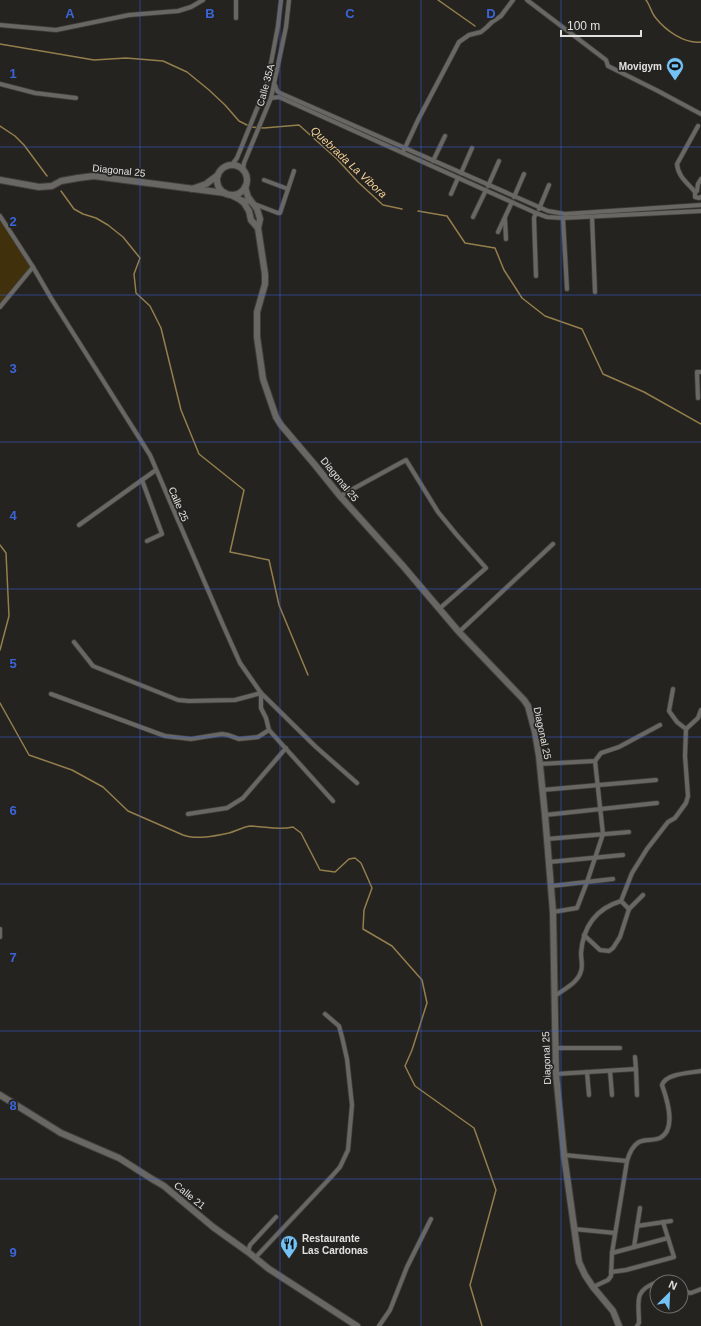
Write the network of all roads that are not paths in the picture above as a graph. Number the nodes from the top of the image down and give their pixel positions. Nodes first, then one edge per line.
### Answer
1 (203, 0) edge
2 (236, 0) edge
3 (281, 0) edge
4 (289, 0) edge
5 (513, 0) edge
6 (527, 0) edge
7 (236, 18) dead end
8 (0, 25) edge
9 (0, 84) edge
10 (275, 85) junction
11 (76, 98) dead end
12 (271, 98) junction
13 (701, 114) edge
14 (698, 126) dead end
15 (445, 136) dead end
16 (472, 148) dead end
17 (404, 151) junction
18 (433, 161) junction
19 (499, 161) dead end
20 (231, 166) junction
21 (243, 171) junction
22 (294, 171) dead end
23 (461, 173) junction
24 (218, 174) junction
25 (524, 174) dead end
26 (458, 178) junction
27 (701, 179) edge
28 (0, 180) edge
29 (264, 180) dead end
30 (549, 185) dead end
31 (488, 186) junction
32 (245, 187) junction
33 (288, 189) junction
34 (190, 190) junction
35 (486, 190) junction
36 (698, 192) edge
37 (227, 194) junction
38 (451, 194) dead end
39 (514, 197) junction
40 (700, 198) edge
41 (239, 199) junction
42 (512, 202) junction
43 (252, 203) junction
44 (700, 205) edge
45 (539, 208) junction
46 (701, 211) edge
47 (536, 213) junction
48 (0, 216) edge
49 (473, 217) dead end
50 (505, 217) junction
51 (592, 217) junction
52 (563, 218) junction
53 (258, 228) junction
54 (498, 232) dead end
55 (506, 239) dead end
56 (33, 267) junction
57 (536, 276) dead end
58 (567, 289) dead end
59 (595, 292) dead end
60 (0, 307) edge
61 (701, 372) edge
62 (698, 398) dead end
63 (156, 470) junction
64 (142, 480) junction
65 (340, 496) junction
66 (79, 526) dead end
67 (147, 541) dead end
68 (553, 544) dead end
69 (439, 609) junction
70 (459, 632) junction
71 (74, 642) dead end
72 (673, 689) dead end
73 (261, 693) junction
74 (51, 694) dead end
75 (701, 710) edge
76 (660, 725) dead end
77 (686, 729) junction
78 (269, 730) junction
79 (286, 748) junction
80 (595, 761) junction
81 (540, 764) junction
82 (656, 780) dead end
83 (357, 783) dead end
84 (598, 786) junction
85 (542, 790) junction
86 (333, 801) dead end
87 (657, 803) dead end
88 (600, 809) junction
89 (188, 814) dead end
90 (545, 815) junction
91 (629, 832) dead end
92 (603, 834) junction
93 (547, 839) junction
94 (623, 855) dead end
95 (595, 858) junction
96 (549, 862) junction
97 (613, 879) dead end
98 (587, 882) junction
99 (551, 886) junction
100 (643, 895) dead end
101 (621, 901) junction
102 (629, 909) junction
103 (552, 912) junction
104 (0, 929) edge
105 (584, 935) junction
106 (0, 937) edge
107 (555, 996) junction
108 (325, 1014) dead end
109 (556, 1048) junction
110 (620, 1048) dead end
111 (635, 1057) dead end
112 (636, 1069) junction
113 (610, 1071) junction
114 (701, 1071) edge
115 (587, 1072) junction
116 (556, 1074) junction
117 (0, 1095) edge
118 (589, 1095) dead end
119 (612, 1095) dead end
120 (637, 1095) dead end
121 (564, 1155) junction
122 (627, 1161) junction
123 (640, 1208) dead end
124 (276, 1217) dead end
125 (431, 1218) dead end
126 (671, 1221) dead end
127 (663, 1222) junction
128 (637, 1226) junction
129 (574, 1229) junction
130 (615, 1233) junction
131 (668, 1238) junction
132 (634, 1247) junction
133 (248, 1252) junction
134 (612, 1253) junction
135 (255, 1258) junction
136 (611, 1272) junction
137 (649, 1286) edge
138 (593, 1287) junction
139 (701, 1289) edge
140 (689, 1293) edge
141 (357, 1326) edge
142 (379, 1326) edge
143 (619, 1326) edge
144 (637, 1326) edge

1 - 8 street
2 - 7 street
3 - 20 street, Calle 35A
4 - 10 street, Calle 35A
5 - 17 street
6 - 13 street
9 - 11 street
10 - 12 street, Calle 35A
10 - 17 street
12 - 17 street
12 - 21 street, Calle 35A
14 - 36 street
15 - 18 street
16 - 23 street
17 - 18 street
17 - 26 street
18 - 23 street
19 - 31 street
20 - 21 street
20 - 24 street
21 - 32 street
22 - 33 street
23 - 31 street
24 - 34 street
24 - 37 street
25 - 39 street
26 - 35 street
26 - 38 street
27 - 36 street
28 - 34 street, Diagonal 25
29 - 33 street
30 - 45 street
31 - 39 street
32 - 37 street
32 - 43 street, Diagonal 25
33 - 43 street
34 - 37 street, Diagonal 25
35 - 42 street
35 - 49 street
36 - 40 street
37 - 41 street, Diagonal 25
39 - 45 street
40 - 44 street
41 - 43 street
41 - 53 street, Diagonal 25
42 - 47 street
42 - 50 street
43 - 53 street, Diagonal 25
44 - 45 street
46 - 51 street
47 - 52 street
47 - 57 street
48 - 56 street, Calle 25
50 - 54 street
50 - 55 street
51 - 52 street
51 - 59 street
52 - 58 street
53 - 65 street, Diagonal 25
56 - 60 street
56 - 63 street, Calle 25
61 - 62 street
63 - 64 street
63 - 73 street, Calle 25
64 - 66 street
64 - 67 street
65 - 69 street, Diagonal 25
65 - 69 street
68 - 70 street
69 - 70 street, Diagonal 25
70 - 81 street, Diagonal 25
71 - 73 street
72 - 77 street
73 - 78 street
73 - 83 street, Calle 25
74 - 78 street
75 - 77 street
76 - 80 street
77 - 101 street
78 - 79 street
79 - 86 street
79 - 89 street
80 - 81 street
80 - 84 street
81 - 85 street, Diagonal 25
82 - 84 street
84 - 85 street
84 - 88 street
85 - 90 street, Diagonal 25
87 - 88 street
88 - 90 street
88 - 92 street
90 - 93 street, Diagonal 25
91 - 92 street
92 - 93 street
92 - 95 street
93 - 96 street, Diagonal 25
94 - 95 street
95 - 96 street
95 - 98 street
96 - 99 street, Diagonal 25
97 - 98 street
98 - 99 street
98 - 103 street
99 - 103 street, Diagonal 25
100 - 102 street
101 - 102 street
101 - 105 street
102 - 105 street
103 - 107 street, Diagonal 25
104 - 106 street
105 - 107 street
107 - 109 street, Diagonal 25
108 - 135 street
109 - 110 street
109 - 116 street, Diagonal 25
111 - 112 street
112 - 113 street
112 - 120 street
113 - 115 street
113 - 119 street
114 - 122 street
115 - 116 street
115 - 118 street
116 - 121 street, Diagonal 25
117 - 133 street, Calle 21
121 - 122 street
121 - 129 street, Diagonal 25
122 - 130 street
123 - 128 street
124 - 133 street
125 - 142 street
126 - 127 street
127 - 128 street
127 - 131 street
128 - 132 street
129 - 130 street
129 - 138 street, Diagonal 25
130 - 134 street
131 - 132 street
131 - 136 street
132 - 134 street
133 - 135 street, Calle 21
134 - 136 street
135 - 141 street, Calle 21
136 - 138 street
137 - 144 street
138 - 143 street, Diagonal 25
139 - 140 street

